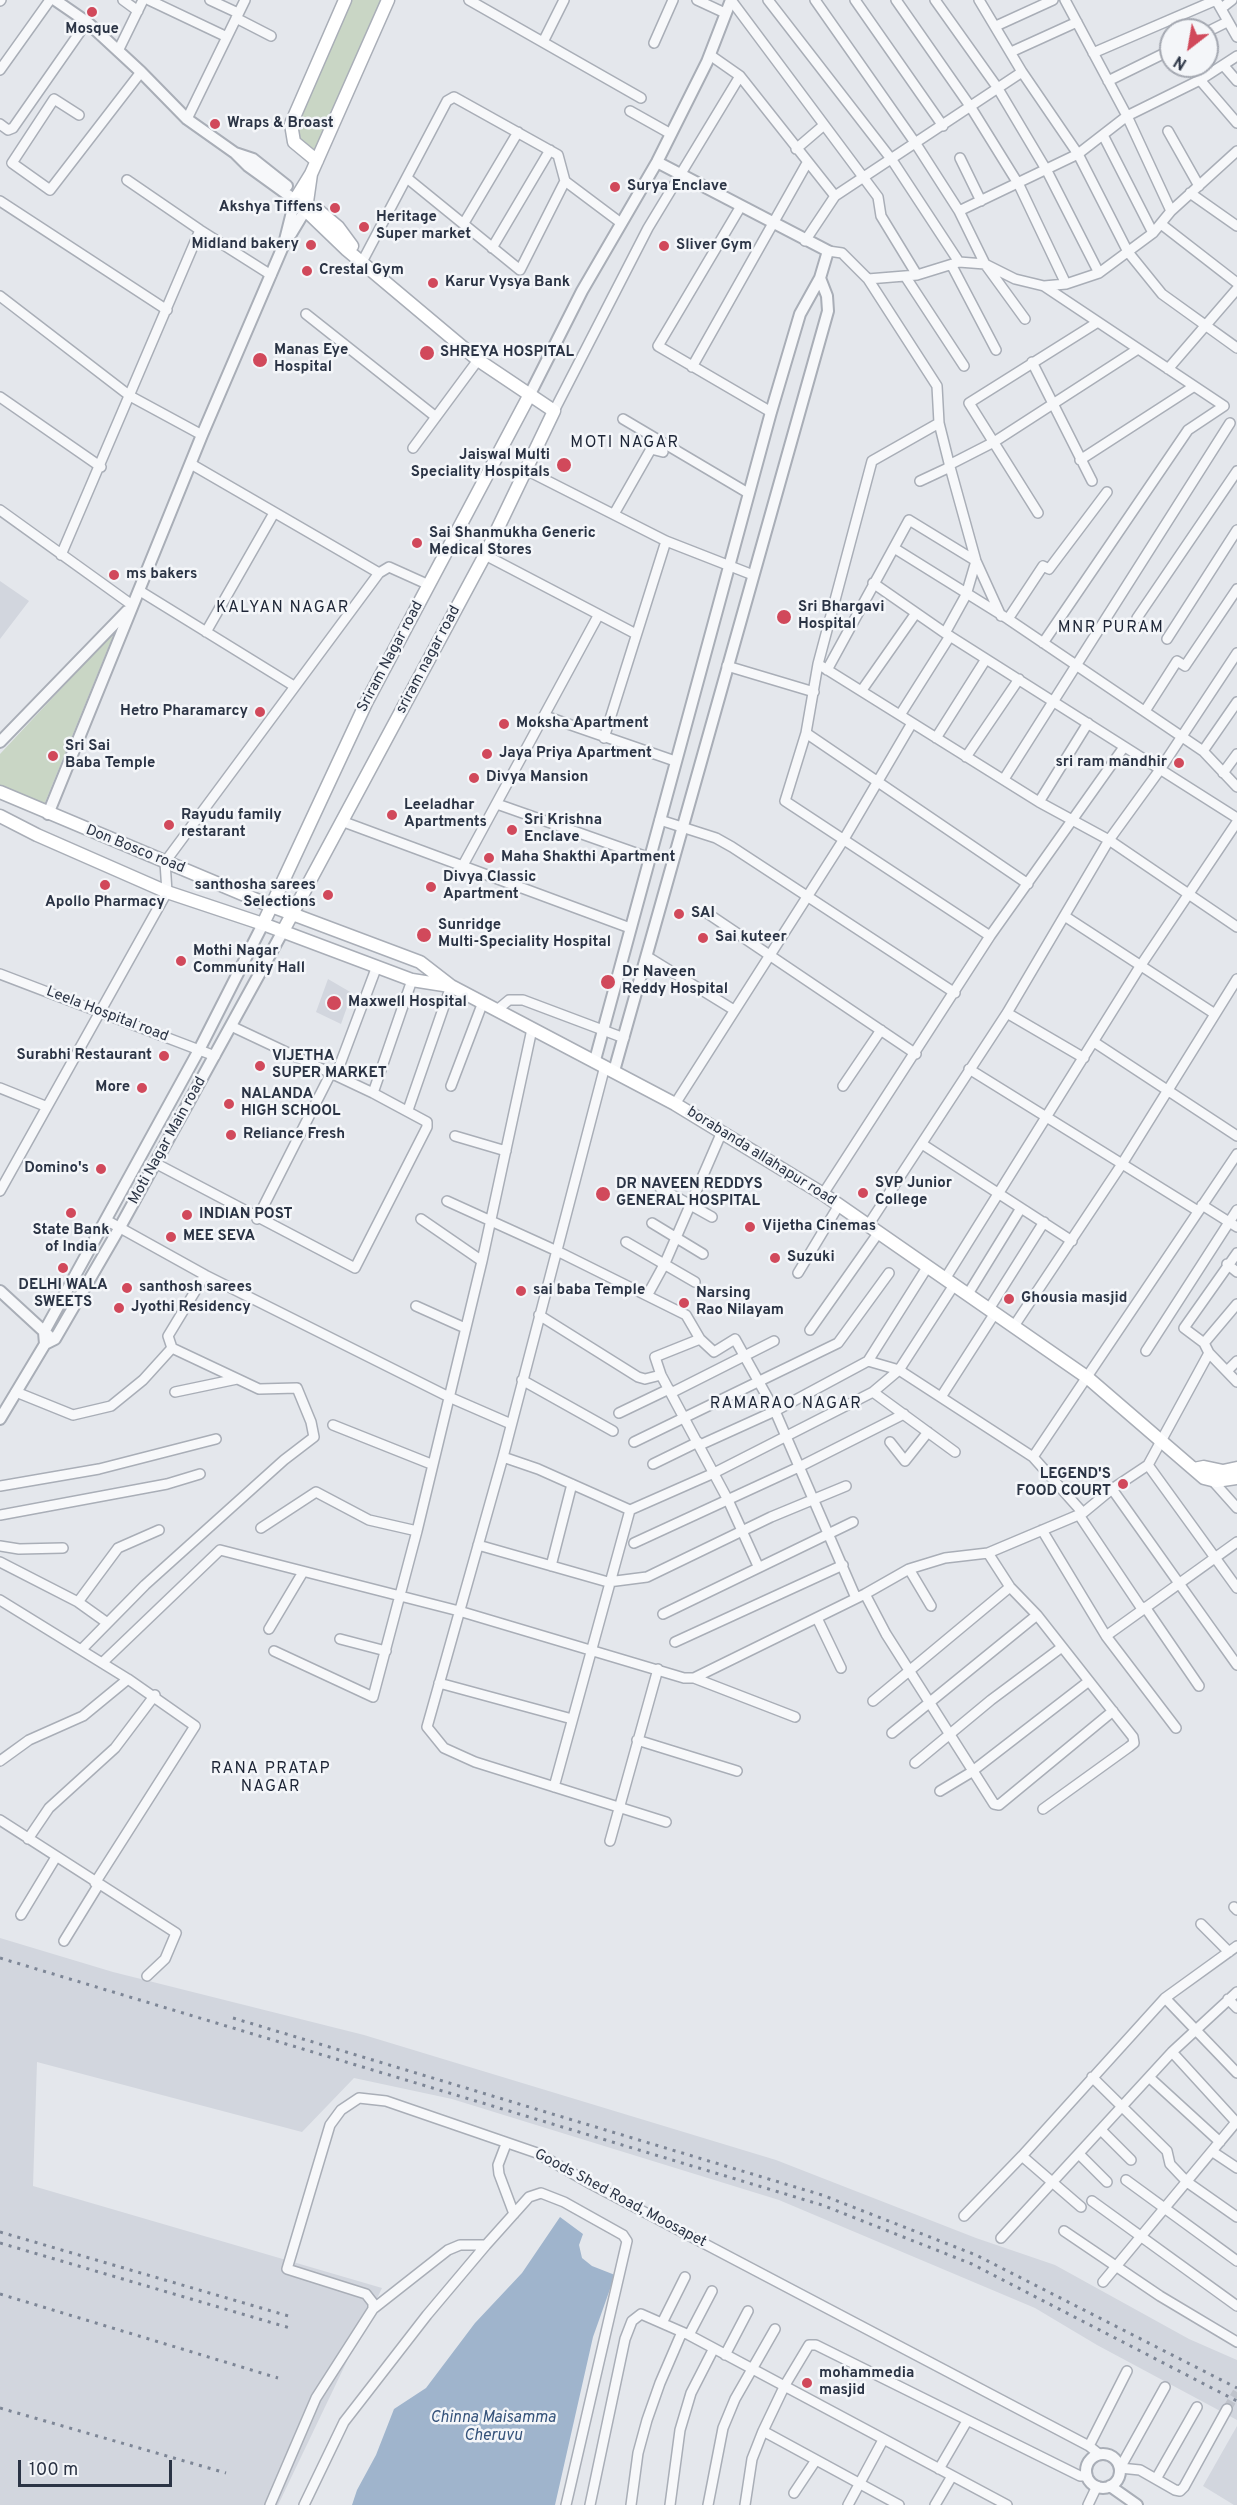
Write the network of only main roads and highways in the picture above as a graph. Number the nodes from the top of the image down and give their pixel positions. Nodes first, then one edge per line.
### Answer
1 (345, 0) edge
2 (388, 0) edge
3 (317, 161) junction
4 (312, 174) junction
5 (307, 205) junction
6 (529, 396) junction
7 (0, 792) edge
8 (0, 816) edge
9 (271, 906) junction
10 (292, 914) junction
11 (263, 924) junction
12 (283, 931) junction
13 (451, 986) junction
14 (1237, 1468) edge
15 (1194, 1469) junction
16 (1237, 1478) edge

1 - 3 main road
2 - 3 main road
3 - 4 main road
4 - 5 main road
4 - 5 main road
5 - 6 main road
6 - 9 main road, Sriram Nagar road
6 - 10 main road, sriram nagar road
7 - 9 main road, Don Bosco road
8 - 11 main road, Don Bosco road
9 - 10 main road, borabanda allahapur road
9 - 11 main road, Sriram Nagar road
10 - 12 main road, sriram nagar road
10 - 13 main road, borabanda allahapur road
11 - 12 main road, borabanda allahapur road
12 - 13 main road, borabanda allahapur road
13 - 15 main road, borabanda allahapur road
14 - 15 main road
15 - 16 main road, borabanda allahapur road

